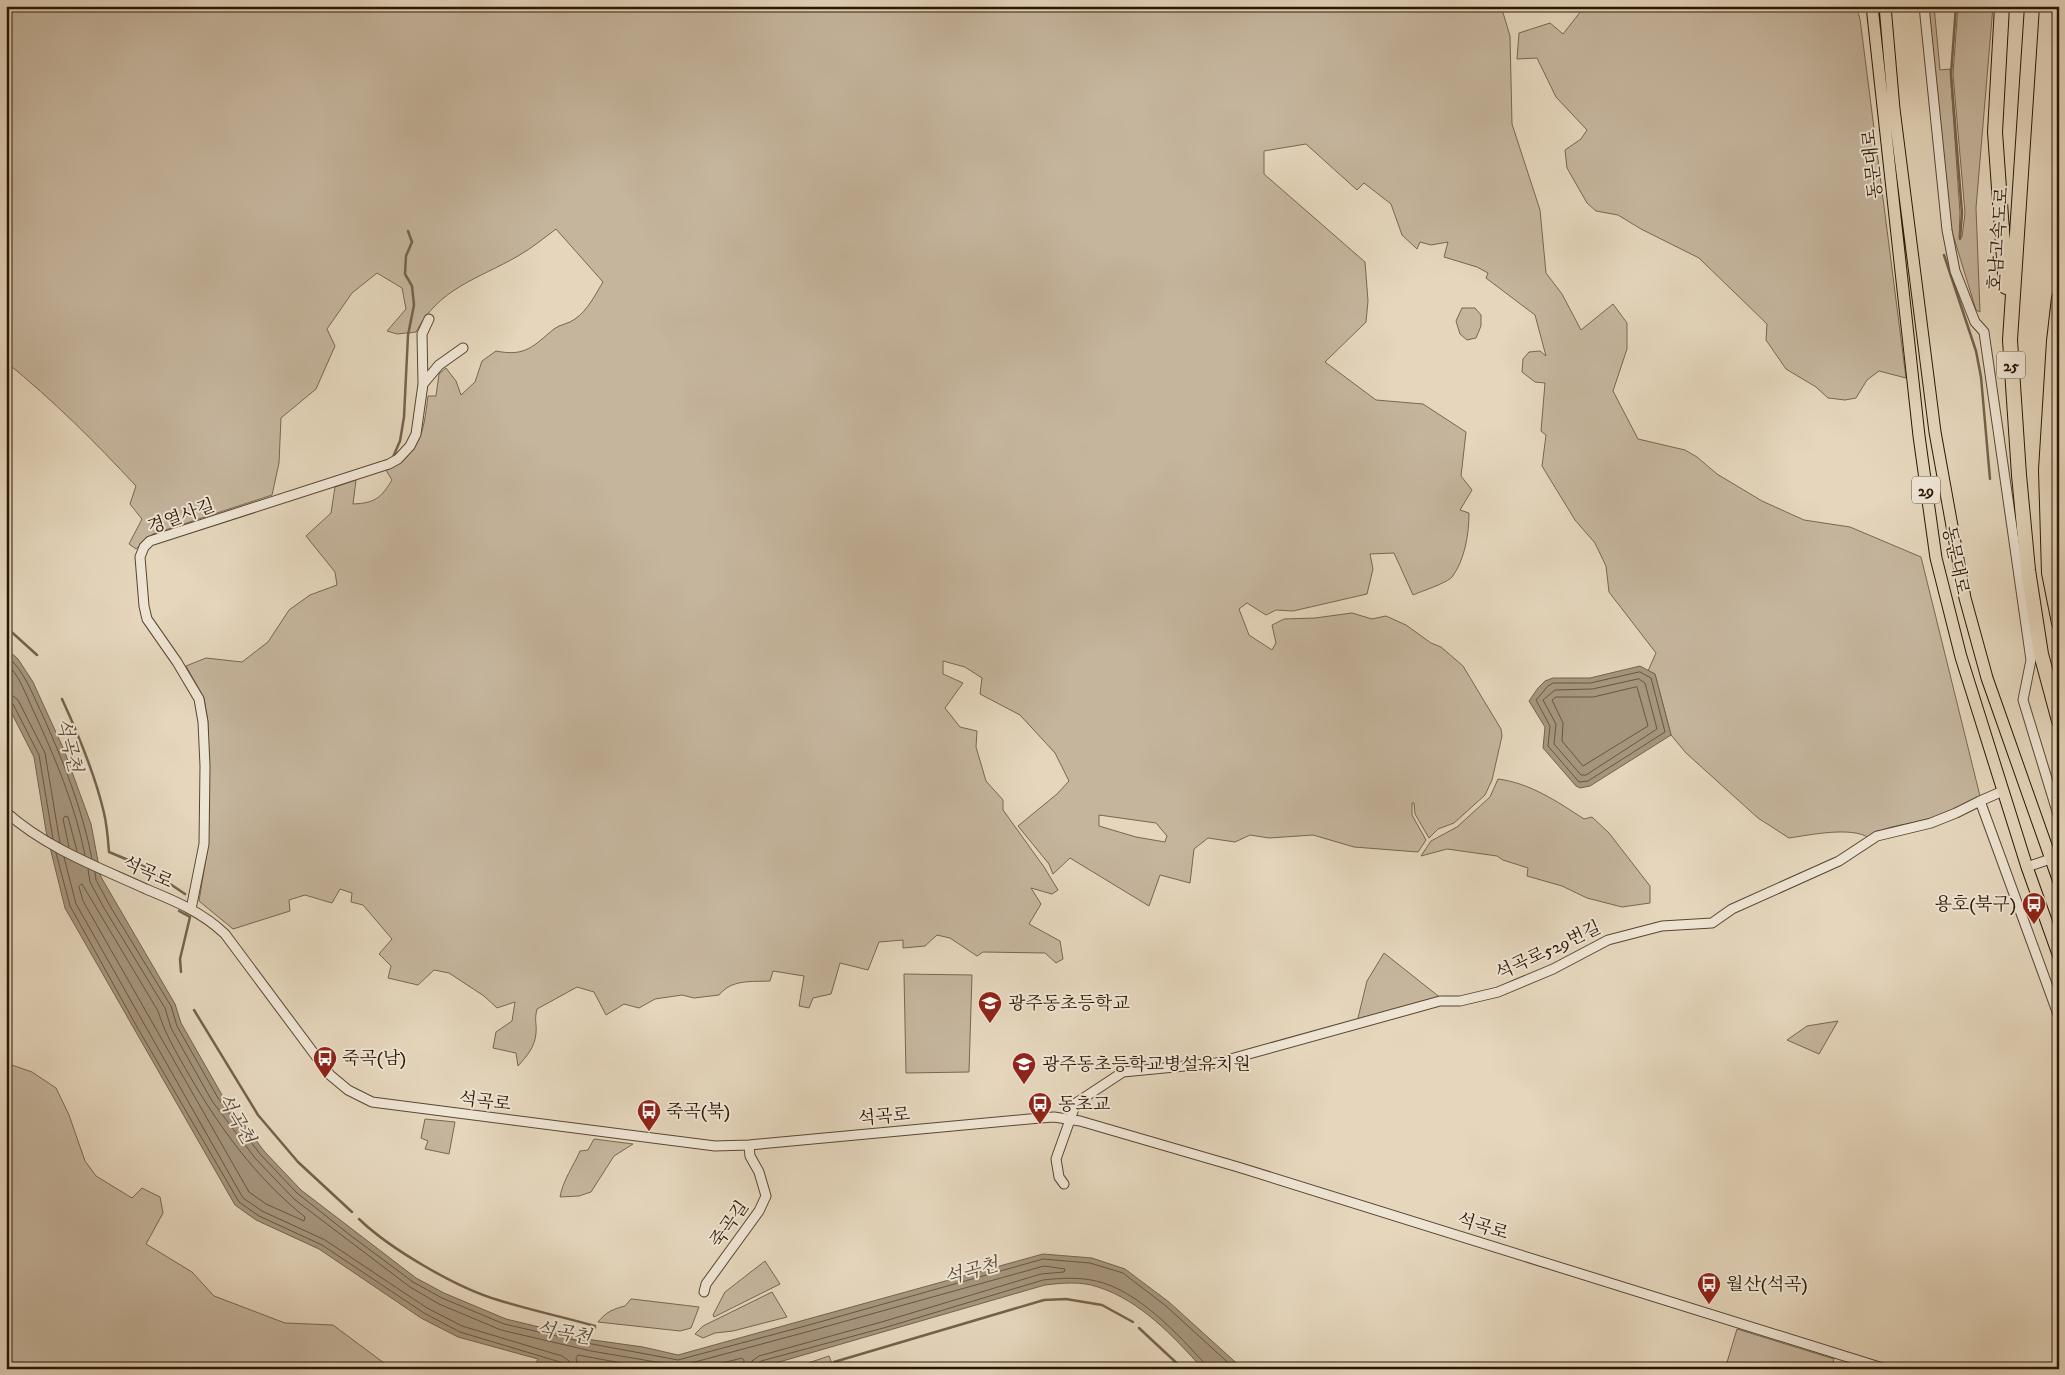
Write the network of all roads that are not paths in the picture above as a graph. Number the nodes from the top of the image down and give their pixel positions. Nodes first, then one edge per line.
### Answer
1 (1867, 6) edge
2 (1885, 6) edge
3 (1924, 6) edge
4 (2002, 6) edge
5 (2032, 6) edge
6 (1873, 12) edge
7 (2059, 298) edge
8 (429, 319) dead end
9 (463, 348) dead end
10 (423, 384) junction
11 (2019, 475) junction
12 (2059, 530) edge
13 (2049, 573) junction
14 (2059, 623) edge
15 (2059, 721) edge
16 (2003, 791) junction
17 (1980, 801) junction
18 (6, 812) edge
19 (2059, 818) edge
20 (2055, 858) edge
21 (2028, 867) junction
22 (2059, 882) edge
23 (191, 908) junction
24 (2059, 958) edge
25 (2059, 1017) edge
26 (1069, 1119) junction
27 (749, 1145) junction
28 (1064, 1184) dead end
29 (704, 1292) dead end
30 (1886, 1369) edge

1 - 6 main road
2 - 20 main road, 동문대로 / 29
3 - 19 street
4 - 11 highway, 호남고속도로
5 - 11 highway, 호남고속도로 / 25
6 - 16 main road, 동문대로 / 29
7 - 13 highway
8 - 10 street, 경열사길
9 - 10 street
10 - 23 street, 경열사길
11 - 15 highway, 호남고속도로 / 25
12 - 13 highway
13 - 14 highway
16 - 17 street, 석곡로529번길
16 - 21 main road, 동문대로 / 29
17 - 25 street
17 - 26 street, 석곡로529번길
18 - 23 street, 석곡로
20 - 21 street
20 - 22 main road, 동문대로 / 29
21 - 24 main road, 동문대로 / 29
23 - 27 street, 석곡로
26 - 27 street, 석곡로
26 - 28 street
26 - 30 street, 석곡로
27 - 29 street, 죽곡길

